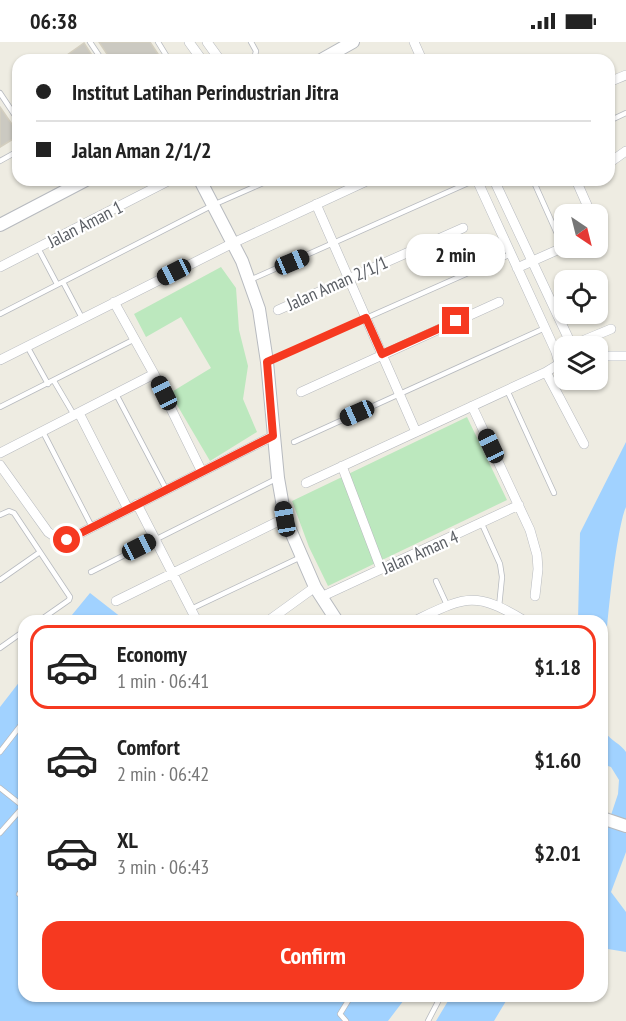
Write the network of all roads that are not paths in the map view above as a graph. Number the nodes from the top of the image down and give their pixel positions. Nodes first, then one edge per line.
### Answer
1 (353, 42) edge
2 (332, 54) edge
3 (0, 93) edge
4 (12, 111) edge
5 (75, 186) edge
6 (158, 186) edge
7 (203, 186) edge
8 (256, 186) edge
9 (349, 186) edge
10 (462, 186) edge
11 (479, 186) edge
12 (497, 186) edge
13 (536, 186) edge
14 (579, 186) edge
15 (316, 204) junction
16 (587, 204) edge
17 (213, 205) junction
18 (0, 225) edge
19 (554, 227) edge
20 (463, 228) dead end
21 (233, 243) junction
22 (333, 243) junction
23 (38, 248) junction
24 (554, 251) edge
25 (511, 254) junction
26 (531, 261) junction
27 (0, 267) edge
28 (517, 268) junction
29 (348, 279) junction
30 (250, 280) junction
31 (60, 283) junction
32 (114, 302) junction
33 (499, 302) dead end
34 (552, 305) joint
35 (278, 310) dead end
36 (0, 314) edge
37 (82, 318) junction
38 (366, 318) junction
39 (545, 328) junction
40 (610, 328) dead end
41 (561, 336) edge
42 (593, 336) edge
43 (554, 337) edge
44 (135, 339) junction
45 (27, 346) junction
46 (382, 354) junction
47 (608, 356) edge
48 (626, 356) edge
49 (0, 360) edge
50 (267, 362) junction
51 (554, 367) edge
52 (546, 372) junction
53 (154, 374) junction
54 (54, 381) junction
55 (48, 384) junction
56 (507, 390) junction
57 (301, 392) dead end
58 (116, 394) junction
59 (399, 394) junction
60 (472, 406) junction
61 (0, 407) edge
62 (77, 414) junction
63 (43, 432) junction
64 (416, 432) junction
65 (273, 436) junction
66 (294, 442) dead end
67 (584, 444) dead end
68 (0, 453) edge
69 (0, 465) edge
70 (342, 466) junction
71 (201, 470) junction
72 (278, 478) junction
73 (306, 483) dead end
74 (165, 489) junction
75 (554, 493) dead end
76 (137, 504) junction
77 (519, 505) junction
78 (128, 509) junction
79 (0, 515) edge
80 (285, 519) junction
81 (482, 524) junction
82 (92, 527) junction
83 (155, 539) junction
84 (40, 552) junction
85 (301, 557) junction
86 (381, 569) junction
87 (90, 572) dead end
88 (172, 573) junction
89 (0, 580) edge
90 (436, 581) dead end
91 (318, 592) junction
92 (535, 596) dead end
93 (116, 601) dead end
94 (447, 605) junction
95 (499, 607) junction
96 (191, 609) junction
97 (48, 615) edge
98 (194, 615) edge
99 (278, 615) edge
100 (333, 615) edge
101 (426, 615) edge
102 (514, 615) edge
103 (18, 635) edge
104 (0, 648) edge
105 (18, 729) edge
106 (0, 752) edge
107 (0, 788) edge
108 (18, 803) edge
109 (18, 813) edge
110 (608, 820) edge
111 (626, 826) edge
112 (0, 833) edge
113 (347, 1002) edge
114 (438, 1002) edge
115 (346, 1021) edge
116 (428, 1021) edge

1 - 2 street
3 - 4 lane
5 - 18 street
6 - 23 street, Jalan Aman 1
7 - 17 street
8 - 17 lane
9 - 15 street
10 - 22 lane
11 - 25 street
12 - 26 street
13 - 19 lane
14 - 16 street
15 - 21 street
15 - 22 street
17 - 21 street
17 - 31 lane
20 - 29 street, Jalan Aman 2/1/1
21 - 30 street
21 - 32 street
22 - 29 street
22 - 30 lane
23 - 27 street, Jalan Aman 1
23 - 31 lane
24 - 26 street
25 - 28 street
25 - 38 lane
26 - 28 street
26 - 34 street
28 - 39 street
29 - 35 street, Jalan Aman 2/1/1
29 - 38 street
30 - 50 street
31 - 36 lane
31 - 37 lane
32 - 37 street
32 - 44 street
33 - 46 street
34 - 41 street
37 - 45 street
38 - 46 street
38 - 50 lane
39 - 43 street
39 - 59 lane
40 - 42 street
44 - 53 street
44 - 54 lane
45 - 49 street
45 - 55 lane
46 - 57 street
46 - 59 street
47 - 48 street
50 - 65 street
51 - 52 street
52 - 56 street
52 - 67 street
53 - 58 street
53 - 71 street
54 - 55 lane
54 - 62 lane
55 - 61 lane
56 - 60 street
56 - 75 lane
58 - 62 street
58 - 74 lane
59 - 64 street
59 - 66 lane
60 - 64 street
60 - 77 street
62 - 63 street
62 - 78 street
63 - 68 street
63 - 82 lane
64 - 70 street
65 - 71 street
65 - 72 street
69 - 82 street
70 - 73 street
70 - 86 street
71 - 74 street
72 - 80 street
72 - 83 lane
74 - 76 street
76 - 78 street
76 - 83 street
77 - 81 street, Jalan Aman 4
77 - 92 street
78 - 82 street
79 - 84 lane
80 - 85 street
80 - 88 street
81 - 86 street, Jalan Aman 4
81 - 95 lane
83 - 87 lane
83 - 88 street
84 - 89 lane
84 - 97 lane
85 - 91 street
85 - 96 lane
86 - 91 street, Jalan Aman 4
88 - 93 street
88 - 96 street
90 - 94 lane
91 - 99 street, Jalan Aman 4
91 - 100 street
94 - 95 street
94 - 101 street
95 - 102 street
96 - 98 street
103 - 104 lane
105 - 106 lane
107 - 108 lane
109 - 112 lane
110 - 111 street
113 - 115 lane
114 - 116 lane

